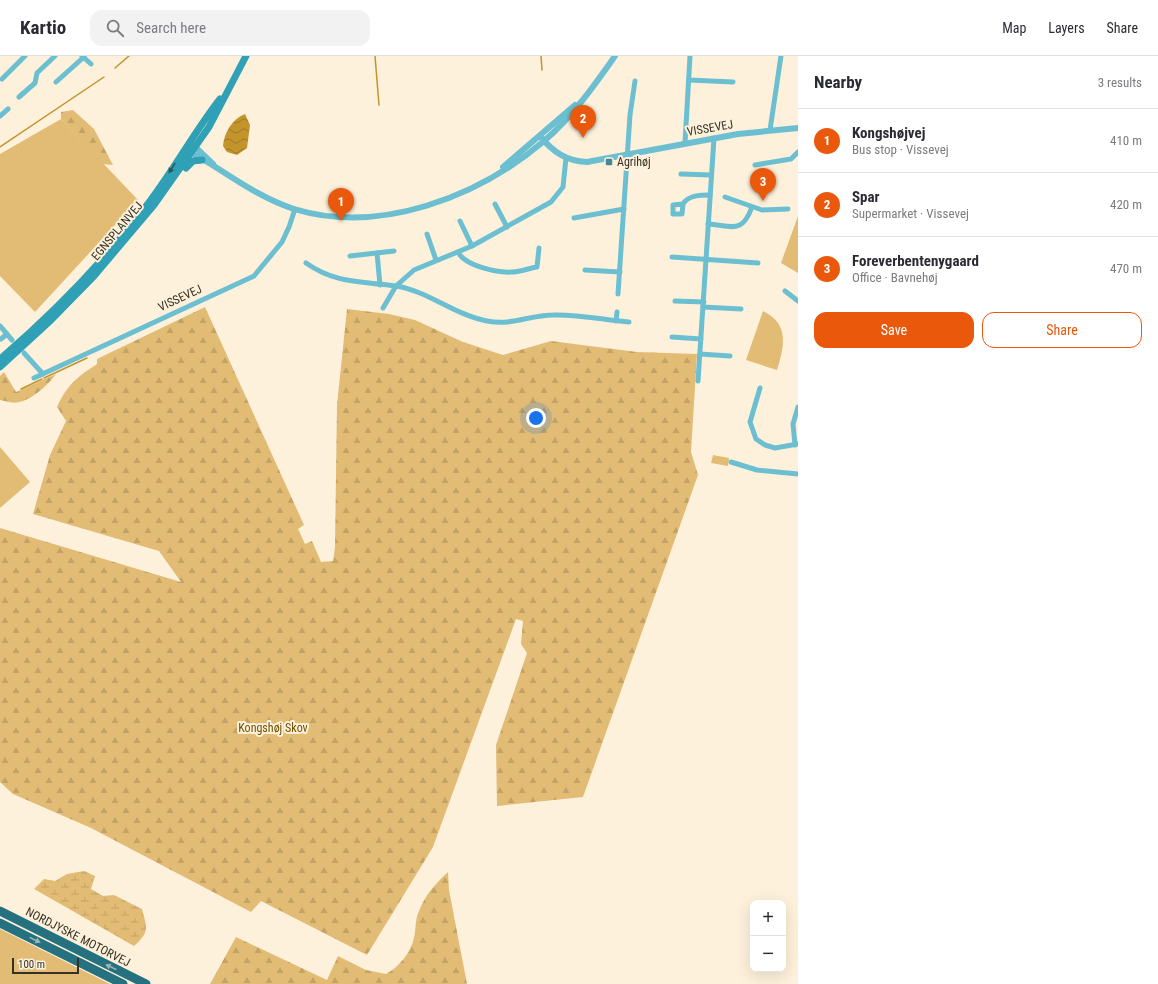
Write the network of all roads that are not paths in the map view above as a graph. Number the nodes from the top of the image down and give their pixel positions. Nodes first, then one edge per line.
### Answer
1 (25, 56) edge
2 (55, 56) edge
3 (246, 56) edge
4 (615, 56) edge
5 (690, 56) edge
6 (781, 56) edge
7 (83, 57) edge
8 (91, 64) dead end
9 (2, 79) dead end
10 (689, 80) junction
11 (635, 81) dead end
12 (56, 82) dead end
13 (733, 82) dead end
14 (227, 91) junction
15 (19, 97) dead end
16 (8, 109) dead end
17 (0, 116) edge
18 (798, 128) edge
19 (770, 130) junction
20 (714, 138) junction
21 (542, 139) junction
22 (685, 143) junction
23 (191, 148) junction
24 (798, 152) edge
25 (627, 155) junction
26 (566, 158) junction
27 (202, 160) junction
28 (755, 165) dead end
29 (215, 166) junction
30 (681, 174) dead end
31 (711, 175) junction
32 (167, 188) junction
33 (710, 195) junction
34 (725, 197) dead end
35 (494, 204) dead end
36 (683, 204) dead end
37 (752, 207) junction
38 (624, 208) junction
39 (295, 209) junction
40 (788, 209) dead end
41 (574, 218) dead end
42 (460, 221) dead end
43 (708, 224) junction
44 (507, 227) junction
45 (427, 234) dead end
46 (472, 246) junction
47 (539, 248) dead end
48 (394, 251) dead end
49 (458, 252) junction
50 (377, 253) junction
51 (350, 256) dead end
52 (672, 257) dead end
53 (436, 260) junction
54 (706, 260) junction
55 (306, 263) dead end
56 (758, 263) dead end
57 (537, 267) junction
58 (585, 270) dead end
59 (620, 272) junction
60 (535, 274) dead end
61 (380, 285) junction
62 (396, 286) junction
63 (785, 291) dead end
64 (618, 294) dead end
65 (675, 301) dead end
66 (798, 301) edge
67 (703, 305) junction
68 (383, 308) dead end
69 (741, 309) dead end
70 (617, 312) dead end
71 (616, 321) junction
72 (629, 322) dead end
73 (0, 326) edge
74 (7, 334) junction
75 (672, 337) dead end
76 (1, 339) dead end
77 (701, 339) junction
78 (12, 340) dead end
79 (24, 353) dead end
80 (700, 354) junction
81 (730, 356) dead end
82 (0, 358) edge
83 (0, 367) edge
84 (43, 374) junction
85 (34, 378) dead end
86 (698, 381) dead end
87 (760, 388) dead end
88 (798, 407) edge
89 (797, 444) edge
90 (731, 462) dead end
91 (798, 474) edge
92 (0, 907) edge
93 (0, 911) edge
94 (0, 923) edge
95 (53, 938) junction
96 (123, 984) edge
97 (146, 984) edge

1 - 9 street
2 - 15 street
3 - 14 main road, EGNSPLANVEJ
4 - 21 street
5 - 10 street
6 - 19 street
7 - 8 street
7 - 12 street
10 - 13 street
10 - 22 street
11 - 25 street
14 - 23 main road, EGNSPLANVEJ
14 - 23 main road, EGNSPLANVEJ
16 - 17 street
18 - 19 street, VISSEVEJ
19 - 20 street, VISSEVEJ
20 - 22 street, VISSEVEJ
20 - 31 street
21 - 26 street, VISSEVEJ
21 - 39 street
22 - 25 street, VISSEVEJ
23 - 27 street
23 - 29 street
23 - 32 main road, EGNSPLANVEJ
23 -> 82 main road, EGNSPLANVEJ
24 - 28 street
25 - 26 street, VISSEVEJ
25 - 38 street
26 - 44 street
27 - 29 street
27 - 32 main road
29 - 39 street
30 - 31 street
31 - 33 street
32 - 83 main road, EGNSPLANVEJ
33 - 36 street
33 - 43 street
34 - 37 street
35 - 44 street
37 - 40 street
37 - 43 street
38 - 41 street
38 - 59 street
39 - 84 street, VISSEVEJ
42 - 46 street
43 - 54 street
44 - 46 street
45 - 53 street
46 - 49 street
47 - 57 street
48 - 50 street
49 - 53 street
49 - 57 street
50 - 51 street
50 - 61 street
52 - 54 street
53 - 62 street
54 - 56 street
54 - 67 street
55 - 61 street
57 - 60 street
58 - 59 street
59 - 64 street
61 - 62 street
62 - 68 street
62 - 71 street
63 - 66 street
65 - 67 street
67 - 69 street
67 - 77 street
70 - 71 street
71 - 72 street
73 - 74 street
74 - 76 street
74 - 78 street
75 - 77 street
77 - 80 street
79 - 84 street
80 - 81 street
80 - 86 street
84 - 85 street, VISSEVEJ
87 - 89 street
88 - 89 street
90 - 91 street
92 - 95 highway
93 - 95 highway, NORDJYSKE MOTORVEJ
94 -> 96 highway, NORDJYSKE MOTORVEJ
97 -> 95 highway, NORDJYSKE MOTORVEJ

